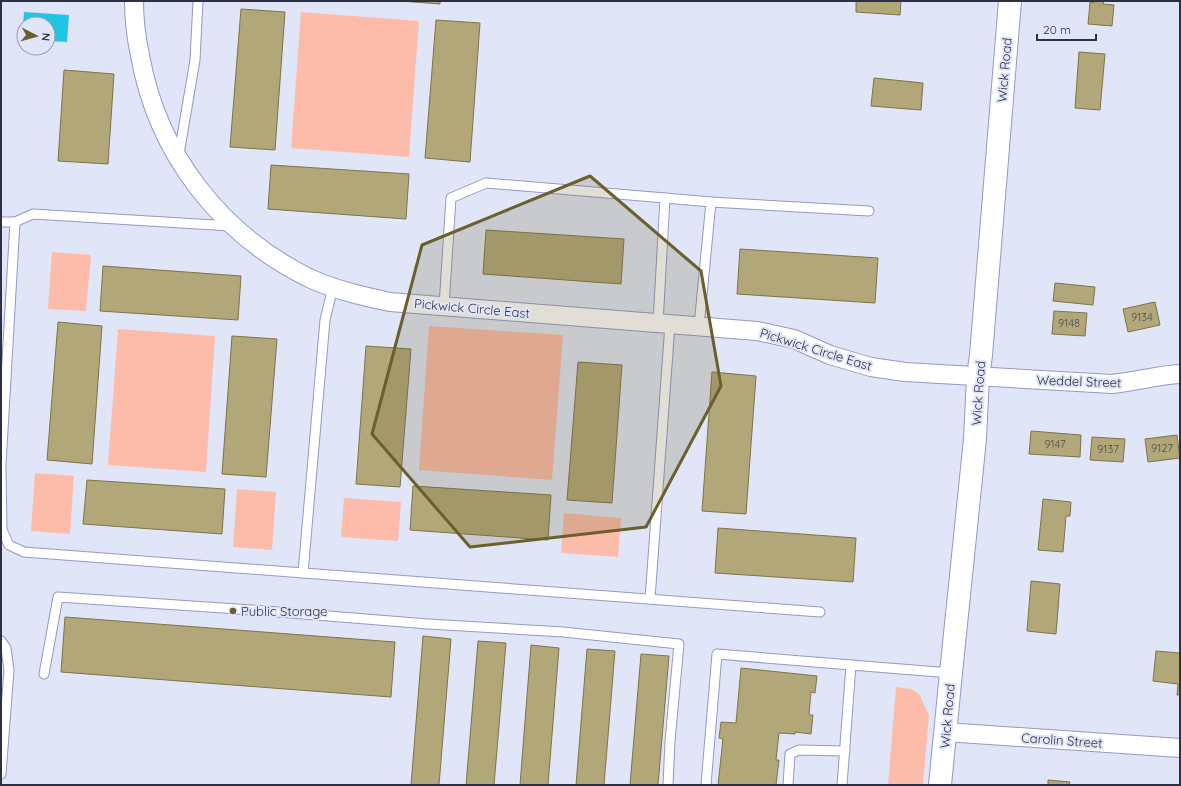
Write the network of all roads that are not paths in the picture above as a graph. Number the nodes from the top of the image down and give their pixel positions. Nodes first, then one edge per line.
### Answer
1 (134, 1) edge
2 (198, 1) edge
3 (1010, 1) edge
4 (178, 160) junction
5 (665, 198) junction
6 (711, 202) junction
7 (869, 211) dead end
8 (1, 222) edge
9 (15, 222) junction
10 (234, 226) junction
11 (332, 287) junction
12 (444, 306) junction
13 (664, 323) junction
14 (699, 326) junction
15 (1180, 374) edge
16 (978, 376) junction
17 (1, 466) edge
18 (303, 573) junction
19 (650, 599) junction
20 (820, 612) dead end
21 (1, 641) edge
22 (851, 665) junction
23 (951, 672) junction
24 (44, 674) dead end
25 (945, 732) junction
26 (1180, 748) edge
27 (845, 751) junction
28 (1, 774) edge
29 (668, 785) edge
30 (706, 785) edge
31 (788, 785) edge
32 (842, 785) edge
33 (940, 785) edge

1 - 4 street, Pickwick Circle East
2 - 4 lane
3 - 16 street, Wick Road
4 - 10 street, Pickwick Circle East
5 - 6 lane
5 - 12 lane
5 - 13 lane
6 - 7 lane
6 - 14 lane
8 - 9 lane
9 - 10 lane
9 - 17 lane
10 - 11 street, Pickwick Circle East
11 - 12 street, Pickwick Circle East
11 - 18 lane
12 - 13 street, Pickwick Circle East
13 - 14 street, Pickwick Circle East
13 - 19 lane
14 - 16 street, Pickwick Circle East
15 - 16 street, Weddel Street
16 - 23 street, Wick Road
17 - 18 lane
18 - 19 lane
19 - 20 lane
21 - 28 lane
22 - 23 lane
22 - 27 lane
22 - 30 lane
23 - 25 street, Wick Road
24 - 29 lane
25 - 26 street, Carolin Street
25 - 33 street, Wick Road
27 - 31 lane
27 - 32 lane

